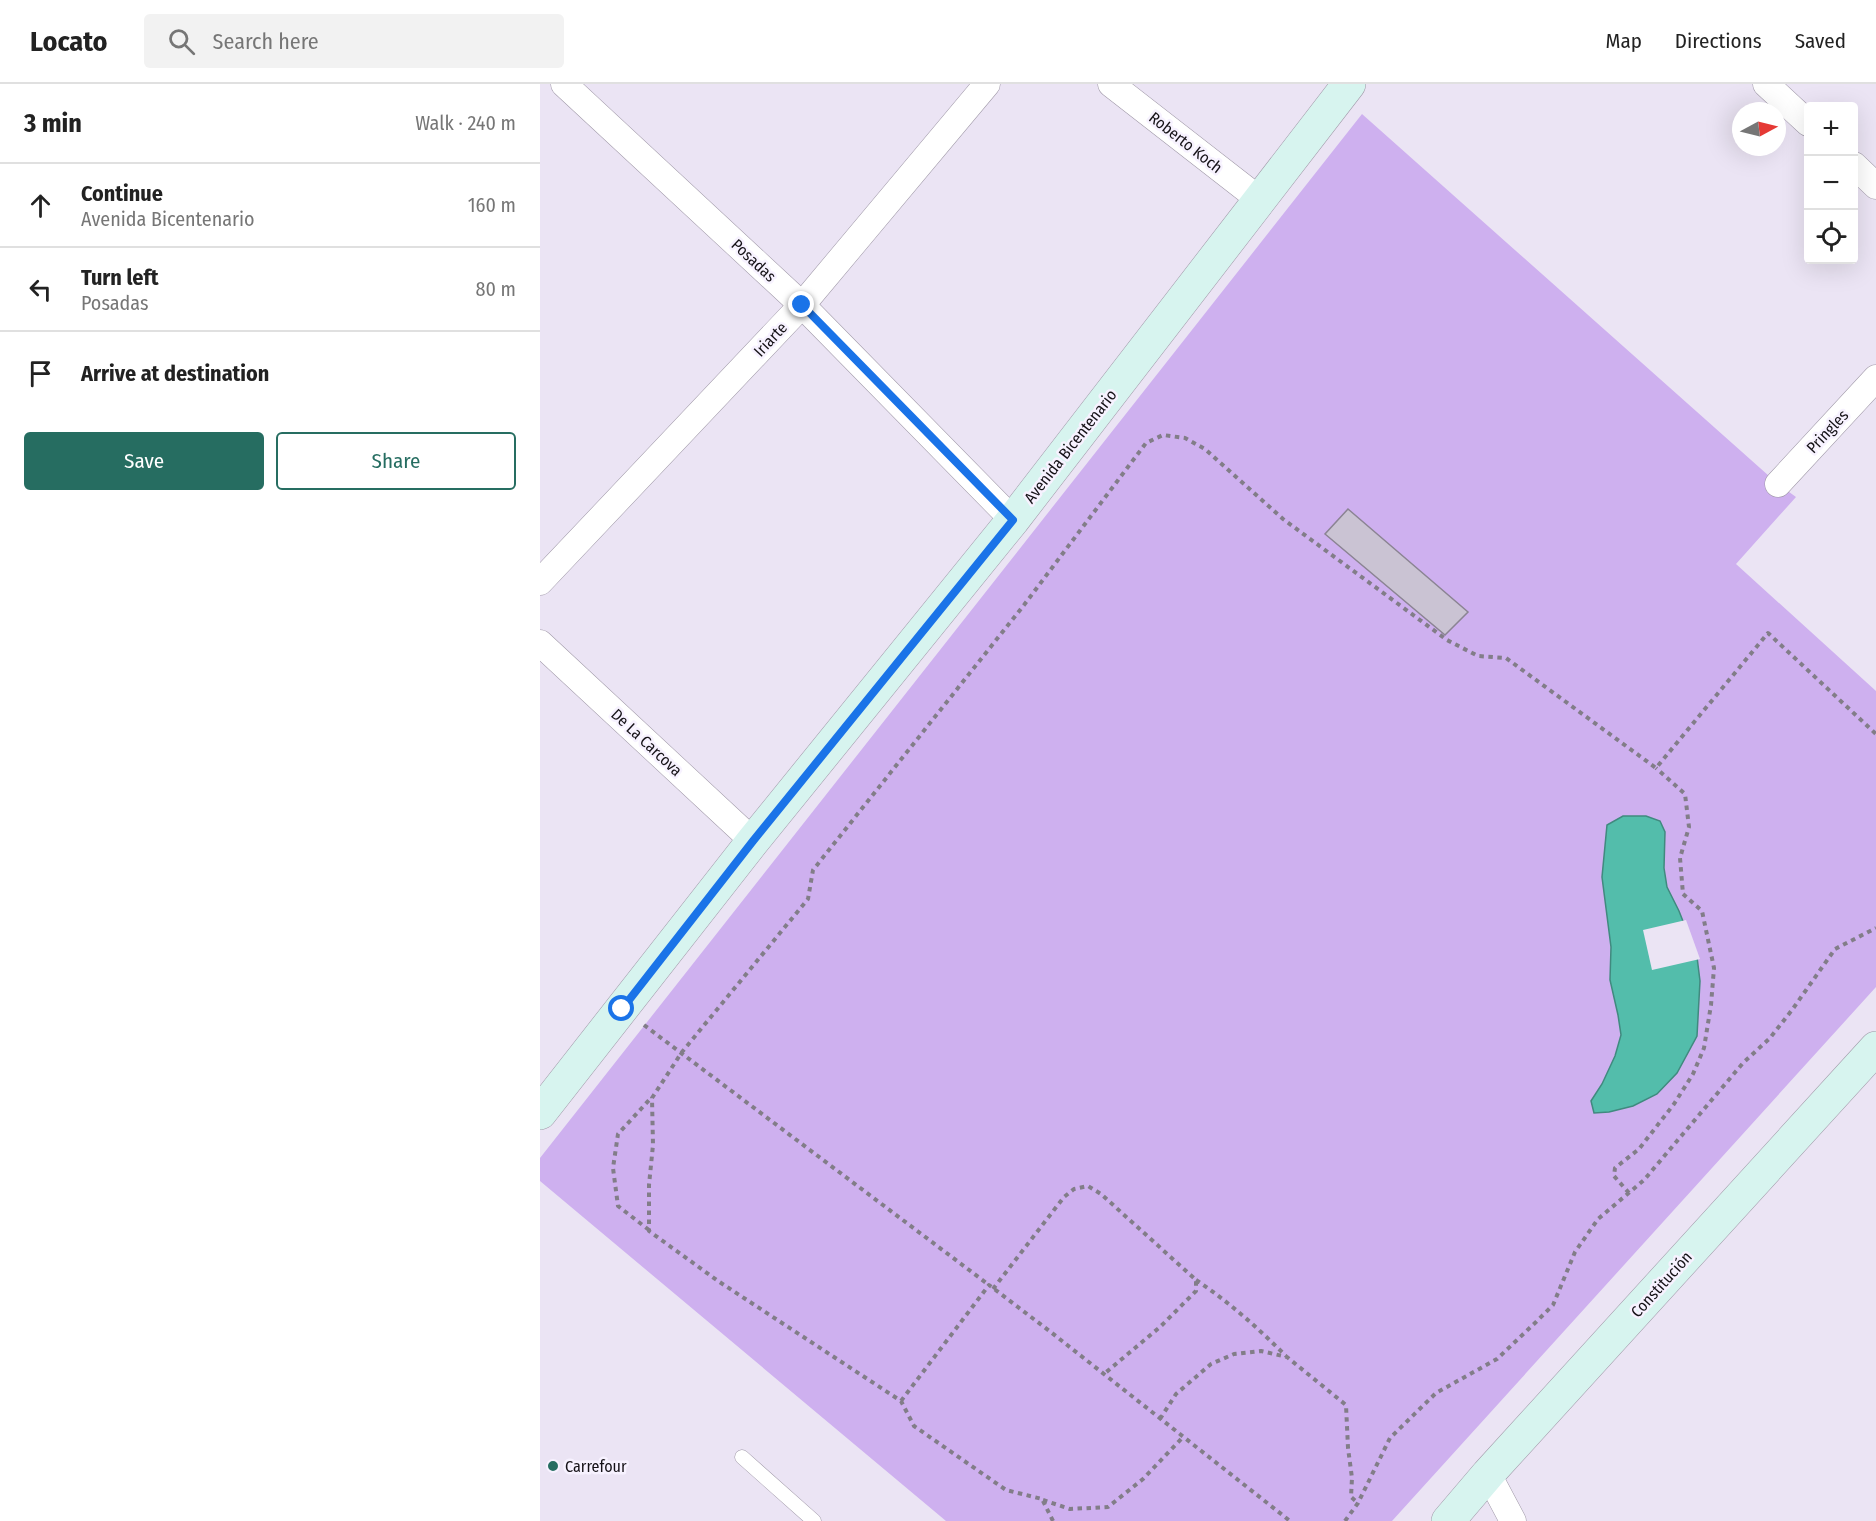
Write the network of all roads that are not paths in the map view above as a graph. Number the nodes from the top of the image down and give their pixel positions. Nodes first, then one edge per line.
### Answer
1 (564, 84) edge
2 (987, 84) edge
3 (1112, 84) edge
4 (1349, 84) edge
5 (1766, 84) edge
6 (1804, 118) edge
7 (1858, 169) edge
8 (1876, 186) edge
9 (1260, 200) junction
10 (802, 305) junction
11 (1876, 378) edge
12 (1778, 484) dead end
13 (1013, 520) junction
14 (540, 582) edge
15 (540, 643) edge
16 (753, 841) junction
17 (1876, 1048) edge
18 (540, 1113) edge
19 (742, 1457) dead end
20 (1488, 1474) junction
21 (814, 1521) edge
22 (1448, 1521) edge
23 (1513, 1521) edge

1 - 10 street, Posadas
2 - 10 street, Iriarte
3 - 9 street, Roberto Koch
4 - 9 street, Avenida Bicentenario
5 - 6 street
7 - 8 street
9 - 13 street, Avenida Bicentenario
10 - 13 street, Posadas
10 - 14 street, Iriarte
11 - 12 street, Pringles
13 - 16 street, Avenida Bicentenario
15 - 16 street, De La Carcova
16 - 18 street, Avenida Bicentenario
17 - 20 street, Constitución
19 - 21 lane
20 - 22 street, Constitución
20 - 23 street

